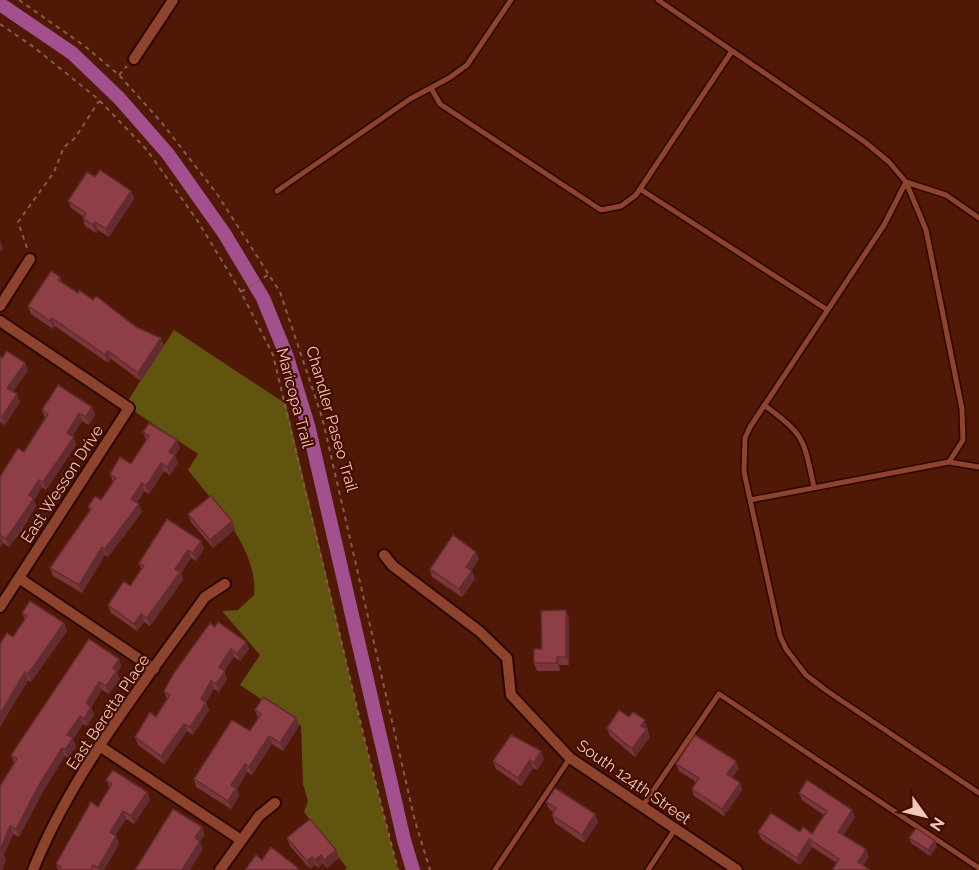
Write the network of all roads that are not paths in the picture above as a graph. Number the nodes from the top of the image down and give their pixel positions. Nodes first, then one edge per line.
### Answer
1 (173, 0) edge
2 (511, 0) edge
3 (658, 0) edge
4 (732, 51) junction
5 (134, 59) dead end
6 (431, 88) junction
7 (906, 182) junction
8 (640, 189) junction
9 (277, 191) dead end
10 (979, 218) edge
11 (30, 260) road end
12 (0, 306) edge
13 (826, 309) junction
14 (0, 321) edge
15 (764, 405) junction
16 (949, 462) junction
17 (979, 467) edge
18 (814, 488) junction
19 (750, 500) junction
20 (384, 555) dead end
21 (19, 578) junction
22 (225, 584) dead end
23 (0, 607) edge
24 (154, 669) junction
25 (101, 747) junction
26 (570, 758) junction
27 (979, 793) edge
28 (275, 803) dead end
29 (642, 807) junction
30 (675, 829) junction
31 (241, 840) junction
32 (979, 868) edge
33 (33, 870) edge
34 (220, 870) edge
35 (495, 870) edge
36 (648, 870) edge
37 (737, 870) edge

1 - 5 street
2 - 6 lane
3 - 4 lane
4 - 7 lane
4 - 8 lane
6 - 8 lane
6 - 9 lane
7 - 10 lane
7 - 13 lane
7 - 16 lane
8 - 13 lane
11 - 12 street
13 - 15 lane
14 - 21 street, East Wesson Drive
15 - 18 lane
15 - 19 lane
16 - 17 lane
16 - 18 lane
18 - 19 lane
19 - 27 lane
20 - 26 street, South 124th Street
21 - 23 street, East Wesson Drive
21 - 24 street
22 - 24 street, East Beretta Place
24 - 25 street, East Beretta Place
25 - 31 street
25 - 33 street, East Beretta Place
26 - 29 street, South 124th Street
26 - 35 lane
28 - 31 street
29 - 30 street, South 124th Street
29 - 32 lane
30 - 36 lane
30 - 37 street, South 124th Street
31 - 34 street

